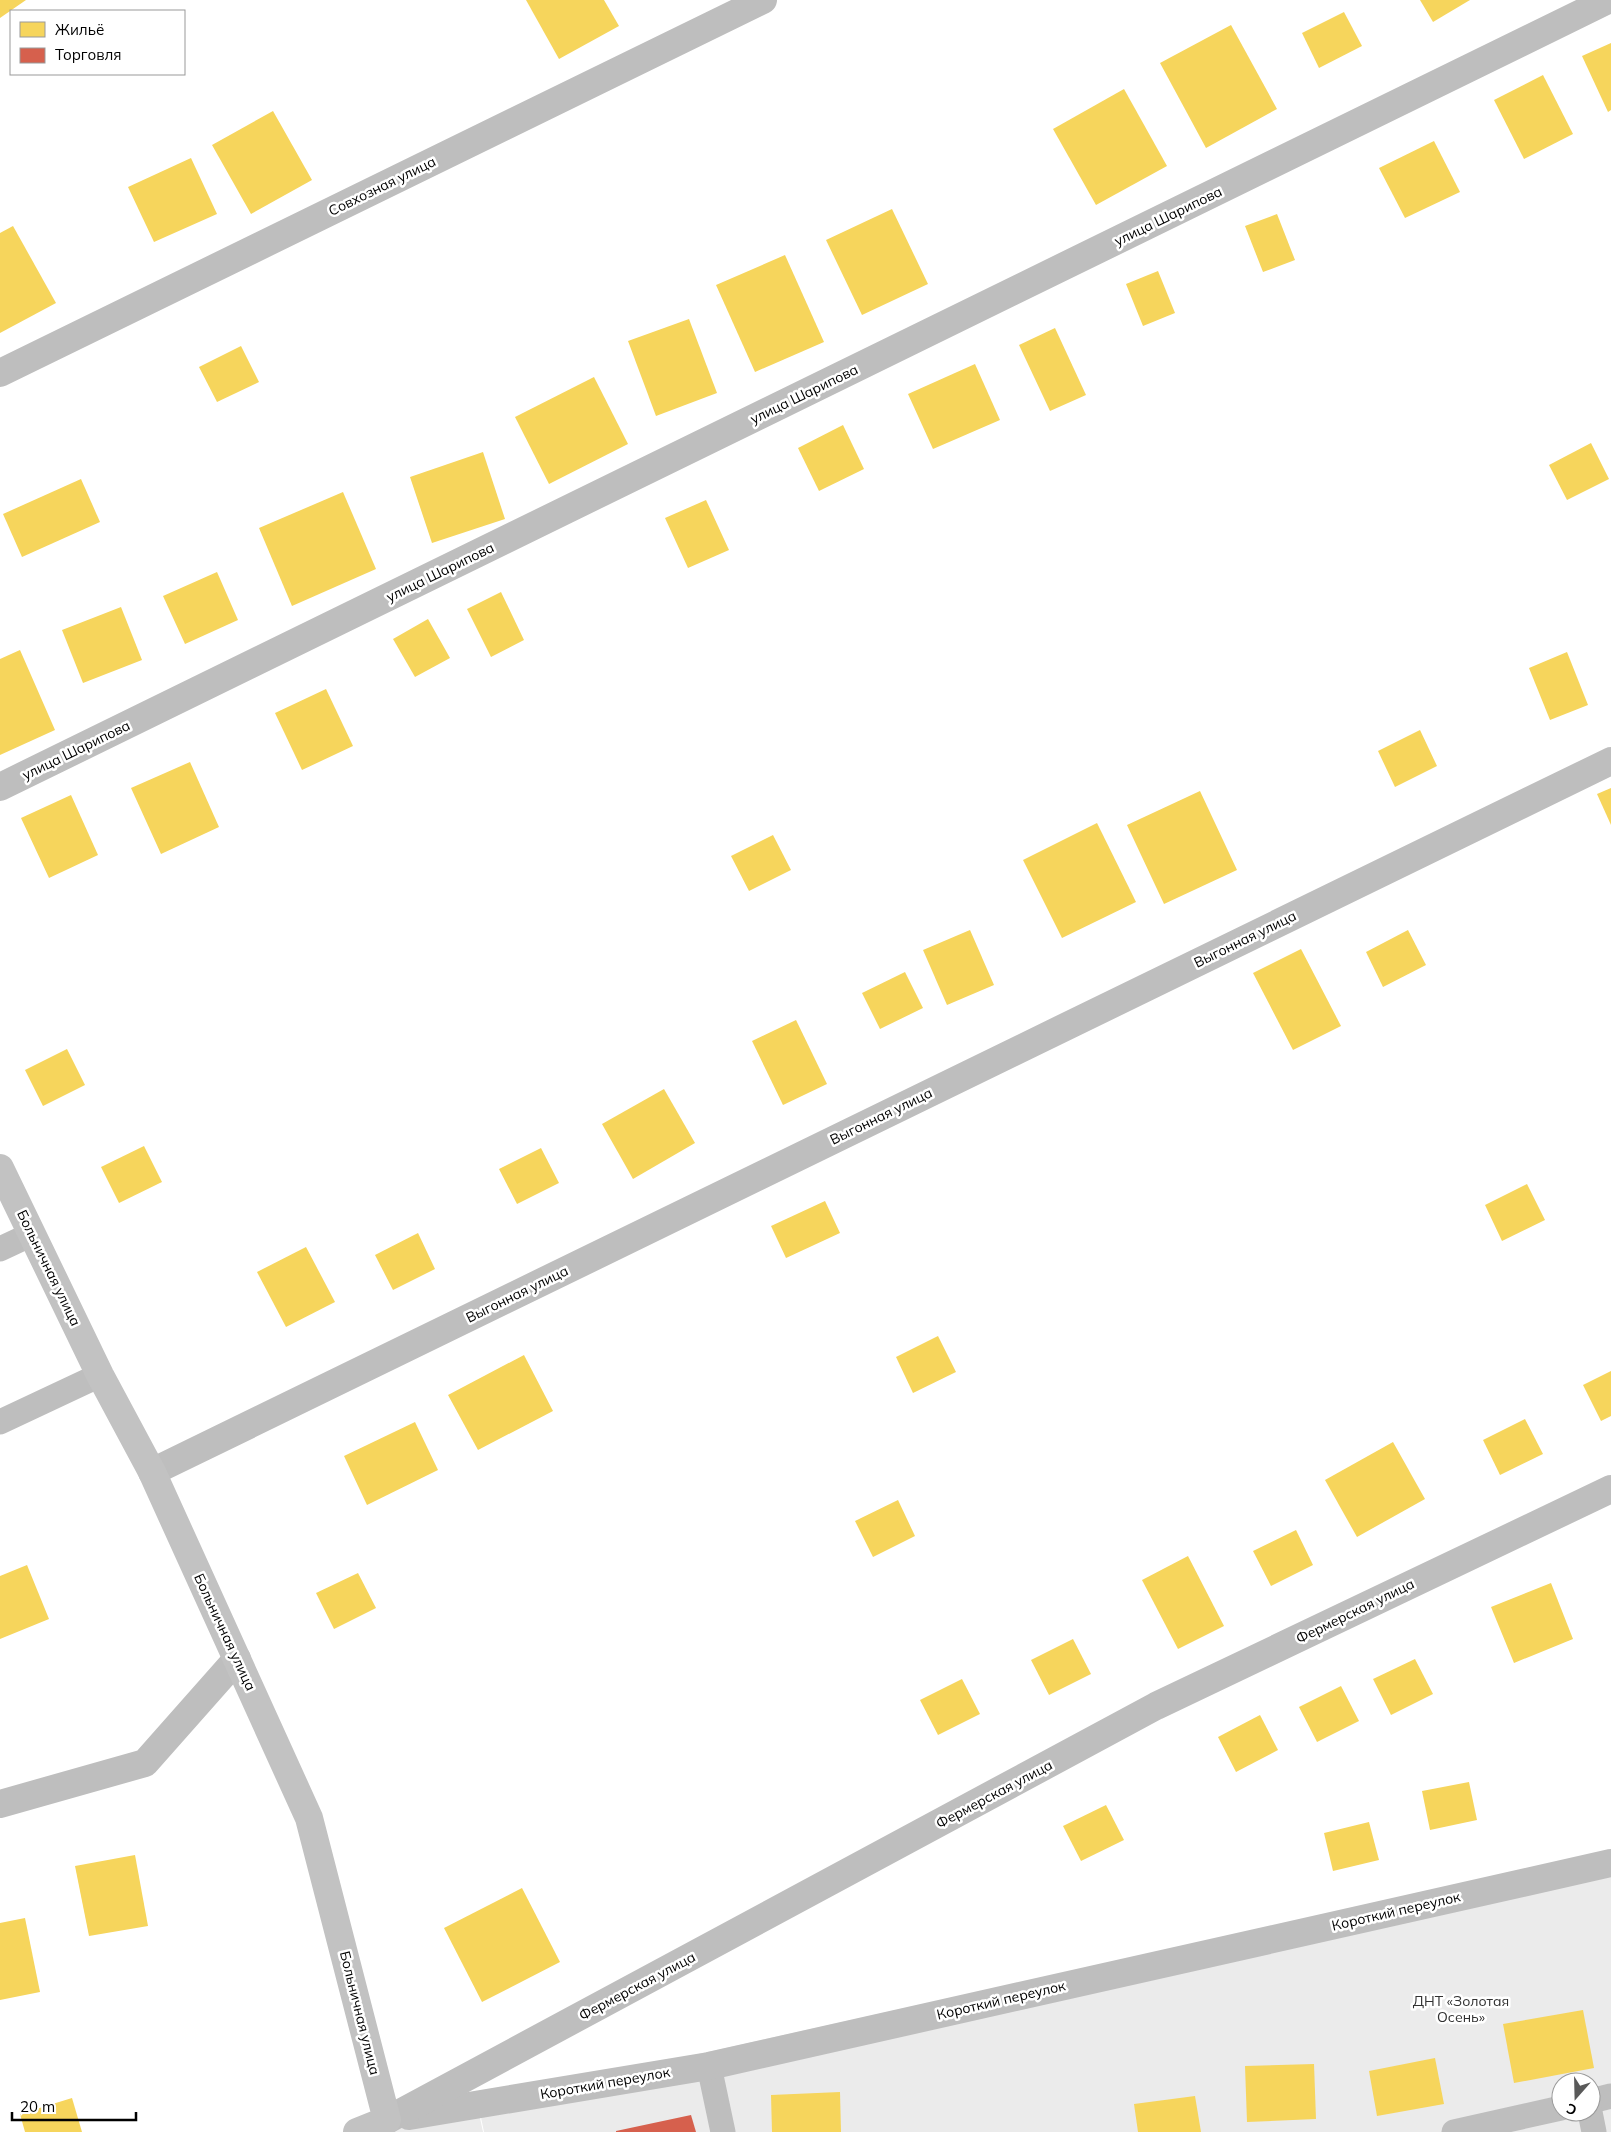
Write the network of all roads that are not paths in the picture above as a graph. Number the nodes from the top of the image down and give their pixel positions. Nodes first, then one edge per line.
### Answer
1 (763, 0) edge
2 (1608, 0) edge
3 (0, 373) edge
4 (1611, 761) edge
5 (0, 787) edge
6 (0, 1168) edge
7 (32, 1234) junction
8 (0, 1249) edge
9 (100, 1375) junction
10 (0, 1422) edge
11 (152, 1472) junction
12 (1611, 1489) edge
13 (237, 1659) junction
14 (0, 1804) edge
15 (1611, 1863) edge
16 (709, 2066) junction
17 (1551, 2110) edge
18 (387, 2120) junction
19 (358, 2132) edge
20 (723, 2132) edge
21 (1454, 2132) edge

1 - 3 street, Совхозная улица
2 - 5 street, улица Шарипова
4 - 11 street, Выгонная улица
6 - 7 street, Больничная улица
7 - 8 lane
7 - 9 street, Больничная улица
9 - 10 lane
9 - 11 street, Больничная улица
11 - 13 street, Больничная улица
12 - 18 street, Фермерская улица
13 - 14 street
13 - 18 street, Больничная улица
15 - 16 street, Короткий переулок
16 - 18 street, Короткий переулок
16 - 20 lane
17 - 21 lane
18 - 19 street

